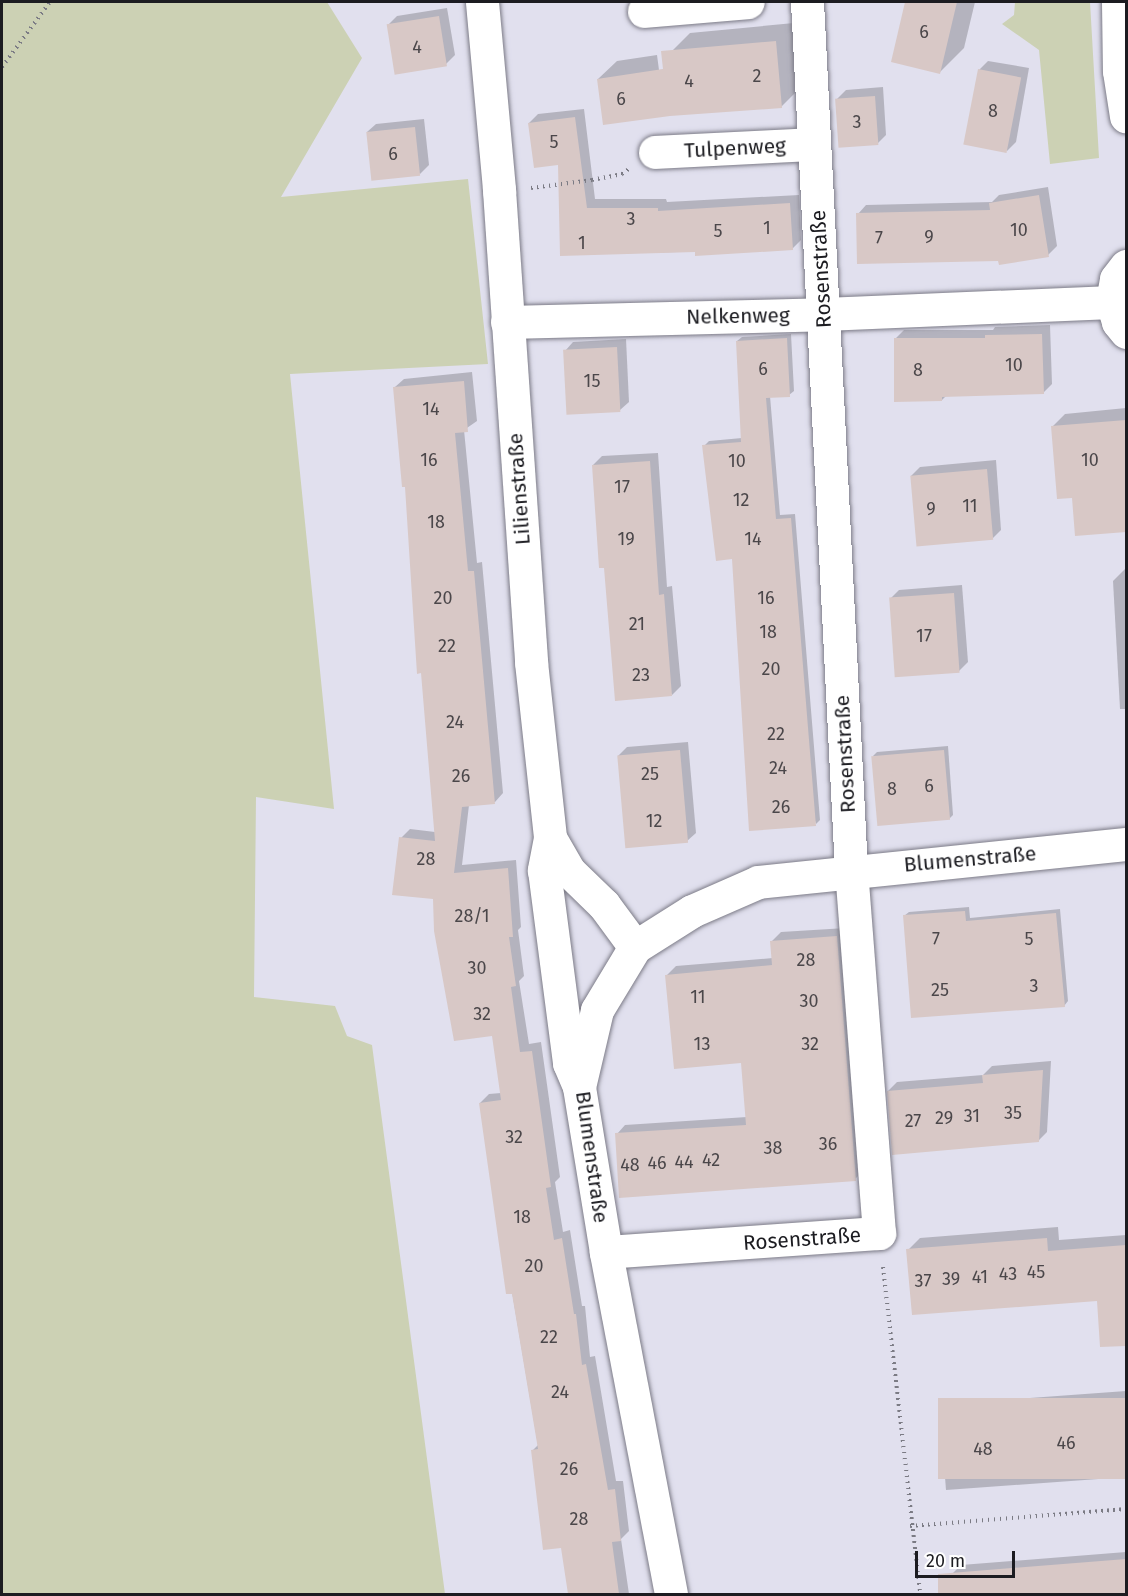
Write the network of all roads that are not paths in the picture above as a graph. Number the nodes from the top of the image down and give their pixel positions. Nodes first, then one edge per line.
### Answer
1 (482, 2) edge
2 (748, 2) edge
3 (807, 2) edge
4 (1118, 2) edge
5 (644, 10) dead end
6 (1126, 116) edge
7 (814, 144) junction
8 (655, 152) road end
9 (1126, 266) edge
10 (1112, 302) junction
11 (824, 314) junction
12 (507, 322) junction
13 (1126, 332) edge
14 (550, 838) junction
15 (1126, 844) edge
16 (851, 870) junction
17 (635, 946) junction
18 (579, 1087) junction
19 (606, 1252) junction
20 (671, 1594) edge

1 - 12 street, Lilienstraße
2 - 5 street
3 - 7 street, Rosenstraße
4 - 6 street
7 - 8 street, Tulpenweg
7 - 11 street, Rosenstraße
9 - 10 street
10 - 11 street, Nelkenweg
10 - 13 street
11 - 12 street, Nelkenweg
11 - 16 street, Rosenstraße
12 - 14 street, Lilienstraße
14 - 17 street, Lilienstraße
14 - 18 street
15 - 16 street, Blumenstraße
16 - 17 street, Blumenstraße
16 - 19 street, Rosenstraße
17 - 18 street, Blumenstraße
18 - 19 street, Blumenstraße
19 - 20 street, Blumenstraße

